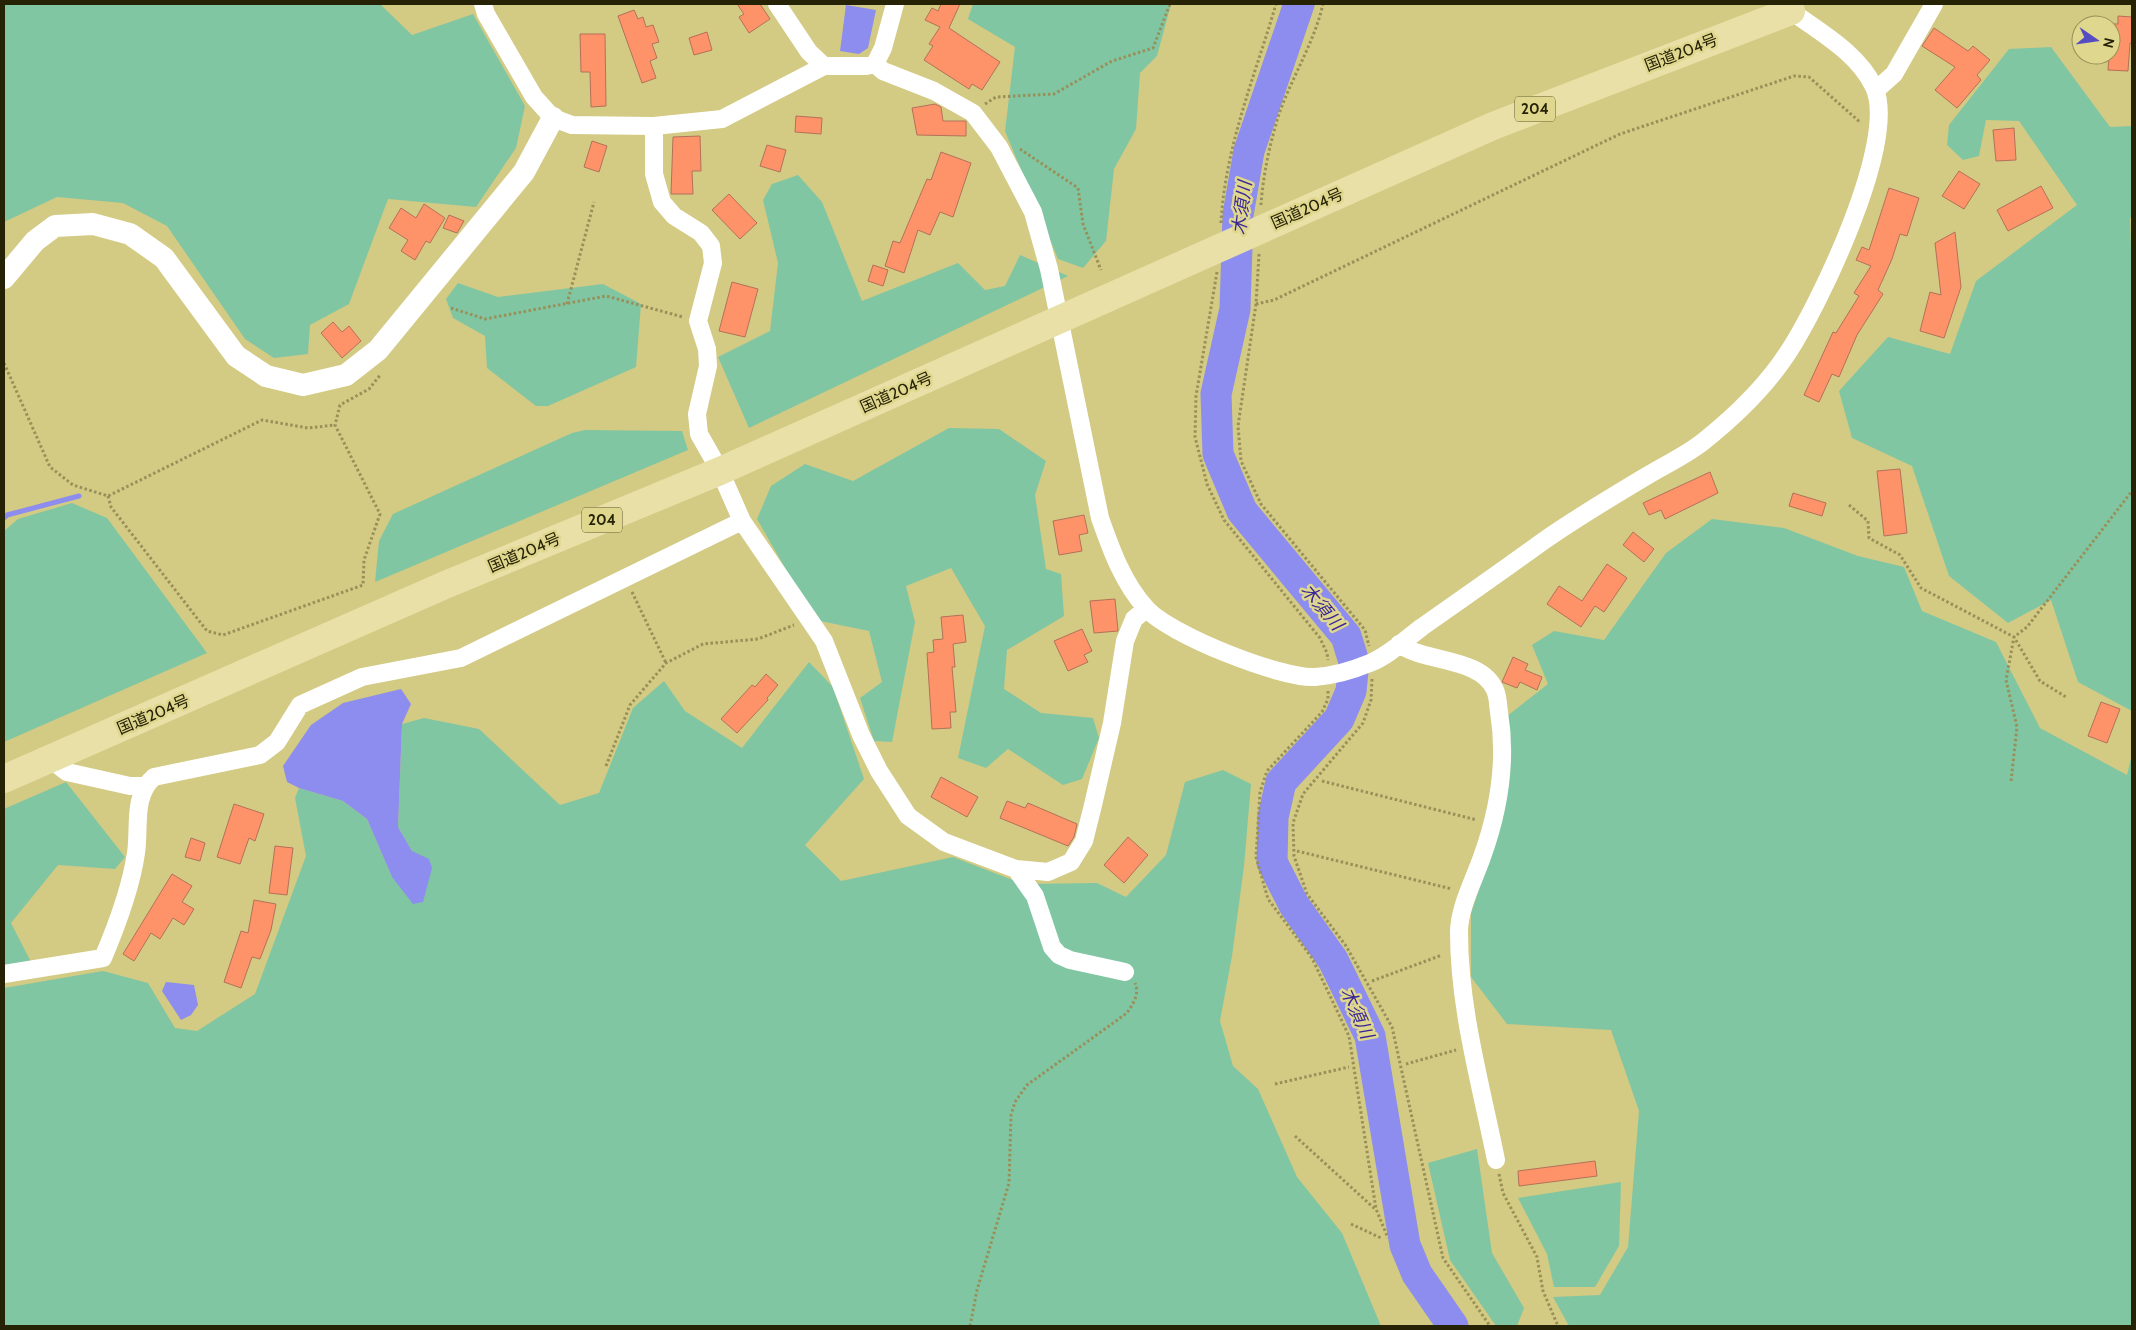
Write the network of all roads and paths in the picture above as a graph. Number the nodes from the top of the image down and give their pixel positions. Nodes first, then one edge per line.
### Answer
1 (484, 4) edge
2 (777, 4) edge
3 (895, 4) edge
4 (1170, 4) edge
5 (1276, 4) edge
6 (1934, 4) edge
7 (1797, 7) edge
8 (875, 64) junction
9 (824, 66) junction
10 (1876, 90) junction
11 (973, 114) junction
12 (553, 118) junction
13 (654, 126) junction
14 (1878, 138) junction
15 (999, 147) junction
16 (594, 202) dead end
17 (1220, 233) dead end
18 (1208, 263) junction
19 (1101, 270) dead end
20 (4, 278) edge
21 (568, 304) junction
22 (1256, 304) dead end
23 (451, 308) dead end
24 (698, 321) junction
25 (378, 350) junction
26 (4, 364) edge
27 (335, 425) junction
28 (720, 471) junction
29 (2132, 491) edge
30 (108, 496) junction
31 (1849, 505) dead end
32 (742, 521) junction
33 (625, 578) junction
34 (1146, 609) junction
35 (809, 618) junction
36 (2014, 637) junction
37 (1400, 644) junction
38 (666, 663) junction
39 (1328, 676) junction
40 (2066, 697) dead end
41 (50, 759) junction
42 (606, 766) dead end
43 (4, 779) edge
44 (1322, 780) dead end
45 (2011, 781) dead end
46 (145, 786) junction
47 (1482, 822) dead end
48 (1297, 851) dead end
49 (1016, 869) junction
50 (1458, 890) dead end
51 (1450, 952) dead end
52 (1125, 972) joint
53 (4, 974) edge
54 (1372, 981) dead end
55 (1462, 1048) dead end
56 (1406, 1064) dead end
57 (1350, 1067) dead end
58 (1275, 1084) dead end
59 (1295, 1136) dead end
60 (1496, 1160) joint
61 (1376, 1210) junction
62 (1351, 1224) dead end
63 (1381, 1238) dead end
64 (1388, 1238) dead end
65 (970, 1326) edge
66 (1558, 1326) edge

1 - 12 street
2 - 9 street
3 - 8 street
4 - 11 path
5 - 17 path
6 - 10 street
7 - 10 street
7 - 18 highway, 国道204号 / 204
8 - 9 street
8 - 11 street
9 - 13 street
10 - 14 street
11 - 15 street
12 - 13 street
12 - 25 street
13 - 24 street
14 - 22 path
14 - 37 street
15 - 19 path
15 - 34 street
16 - 21 path
18 - 28 highway, 国道204号 / 204
18 - 39 path
20 - 25 street
21 - 23 path
21 - 24 path
24 - 28 street
25 - 27 path
26 - 30 path
27 - 30 path
27 - 30 path
28 - 32 street
28 - 41 highway, 国道204号 / 204
29 - 36 path
31 - 36 path
32 - 33 street
32 - 35 street
33 - 38 path
33 - 46 street
34 - 39 street
34 - 49 street
35 - 38 path
35 - 49 street
36 - 40 path
36 - 45 path
37 - 39 street
37 - 60 street
38 - 42 path
39 - 61 path
41 - 43 highway, 国道204号 / 204
41 - 46 street
44 - 47 path
46 - 53 street
48 - 50 path
49 - 52 street
51 - 54 path
52 - 65 path
55 - 56 path
57 - 58 path
59 - 61 path
60 - 66 path
61 - 64 path
62 - 63 path

